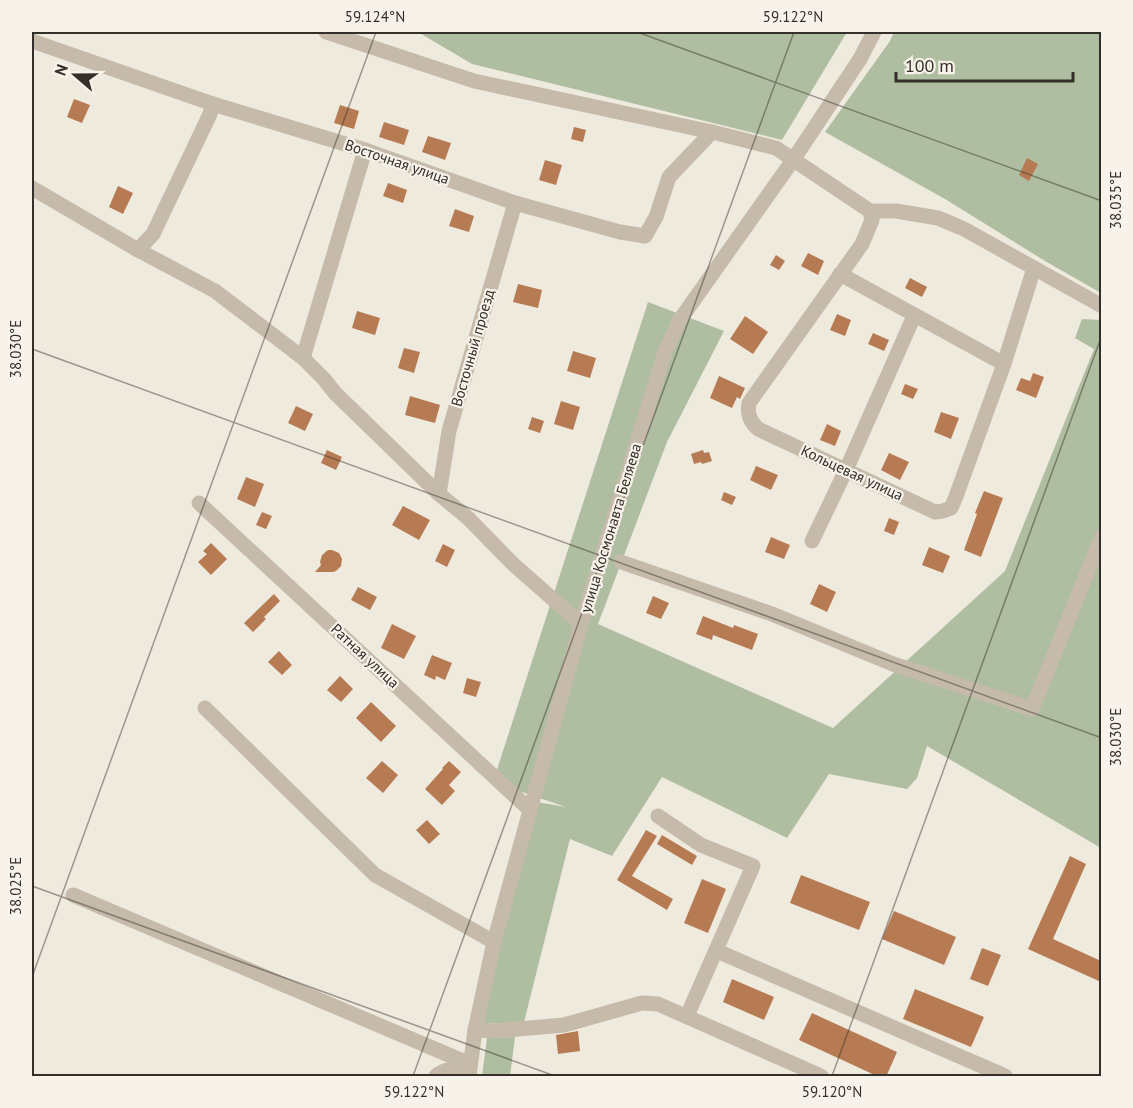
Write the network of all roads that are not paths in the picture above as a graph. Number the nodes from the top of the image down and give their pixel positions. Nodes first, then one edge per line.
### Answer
1 (326, 32) edge
2 (874, 32) edge
3 (32, 41) edge
4 (213, 104) junction
5 (712, 132) junction
6 (364, 150) junction
7 (793, 160) junction
8 (32, 188) edge
9 (515, 203) junction
10 (870, 211) junction
11 (138, 250) junction
12 (1034, 268) junction
13 (840, 274) junction
14 (1101, 306) edge
15 (914, 316) junction
16 (303, 358) junction
17 (1004, 364) junction
18 (846, 470) junction
19 (439, 494) junction
20 (199, 502) dead end
21 (1101, 536) edge
22 (812, 542) dead end
23 (621, 562) dead end
24 (581, 624) junction
25 (205, 708) dead end
26 (530, 810) junction
27 (658, 816) dead end
28 (73, 895) dead end
29 (494, 942) junction
30 (717, 951) junction
31 (687, 1016) junction
32 (475, 1030) junction
33 (469, 1069) edge
34 (815, 1075) edge
35 (436, 1077) edge
36 (1005, 1077) edge

1 - 5 street
2 - 7 street, улица Космонавта Беляева
3 - 4 street, Восточная улица
4 - 6 street, Восточная улица
4 - 11 street
5 - 7 street
5 - 9 street, Восточная улица
6 - 9 street, Восточная улица
6 - 16 street
7 - 10 street
7 - 24 street, улица Космонавта Беляева
8 - 11 street
9 - 19 street, Восточный проезд
10 - 12 street
10 - 13 street, Кольцевая улица
11 - 16 street
12 - 14 street
12 - 17 street, Кольцевая улица
13 - 15 street
13 - 18 street, Кольцевая улица
15 - 17 street
15 - 18 street
16 - 19 street
17 - 18 street, Кольцевая улица
18 - 22 street
19 - 24 street
20 - 26 street, Ратная улица
21 - 23 street
24 - 26 street, улица Космонавта Беляева
25 - 29 street
26 - 29 street, улица Космонавта Беляева
27 - 30 street
28 - 33 street
29 - 32 street, улица Космонавта Беляева
30 - 31 street
30 - 36 street
31 - 32 street
31 - 34 street
32 - 33 street, улица Космонавта Беляева
33 - 35 street

